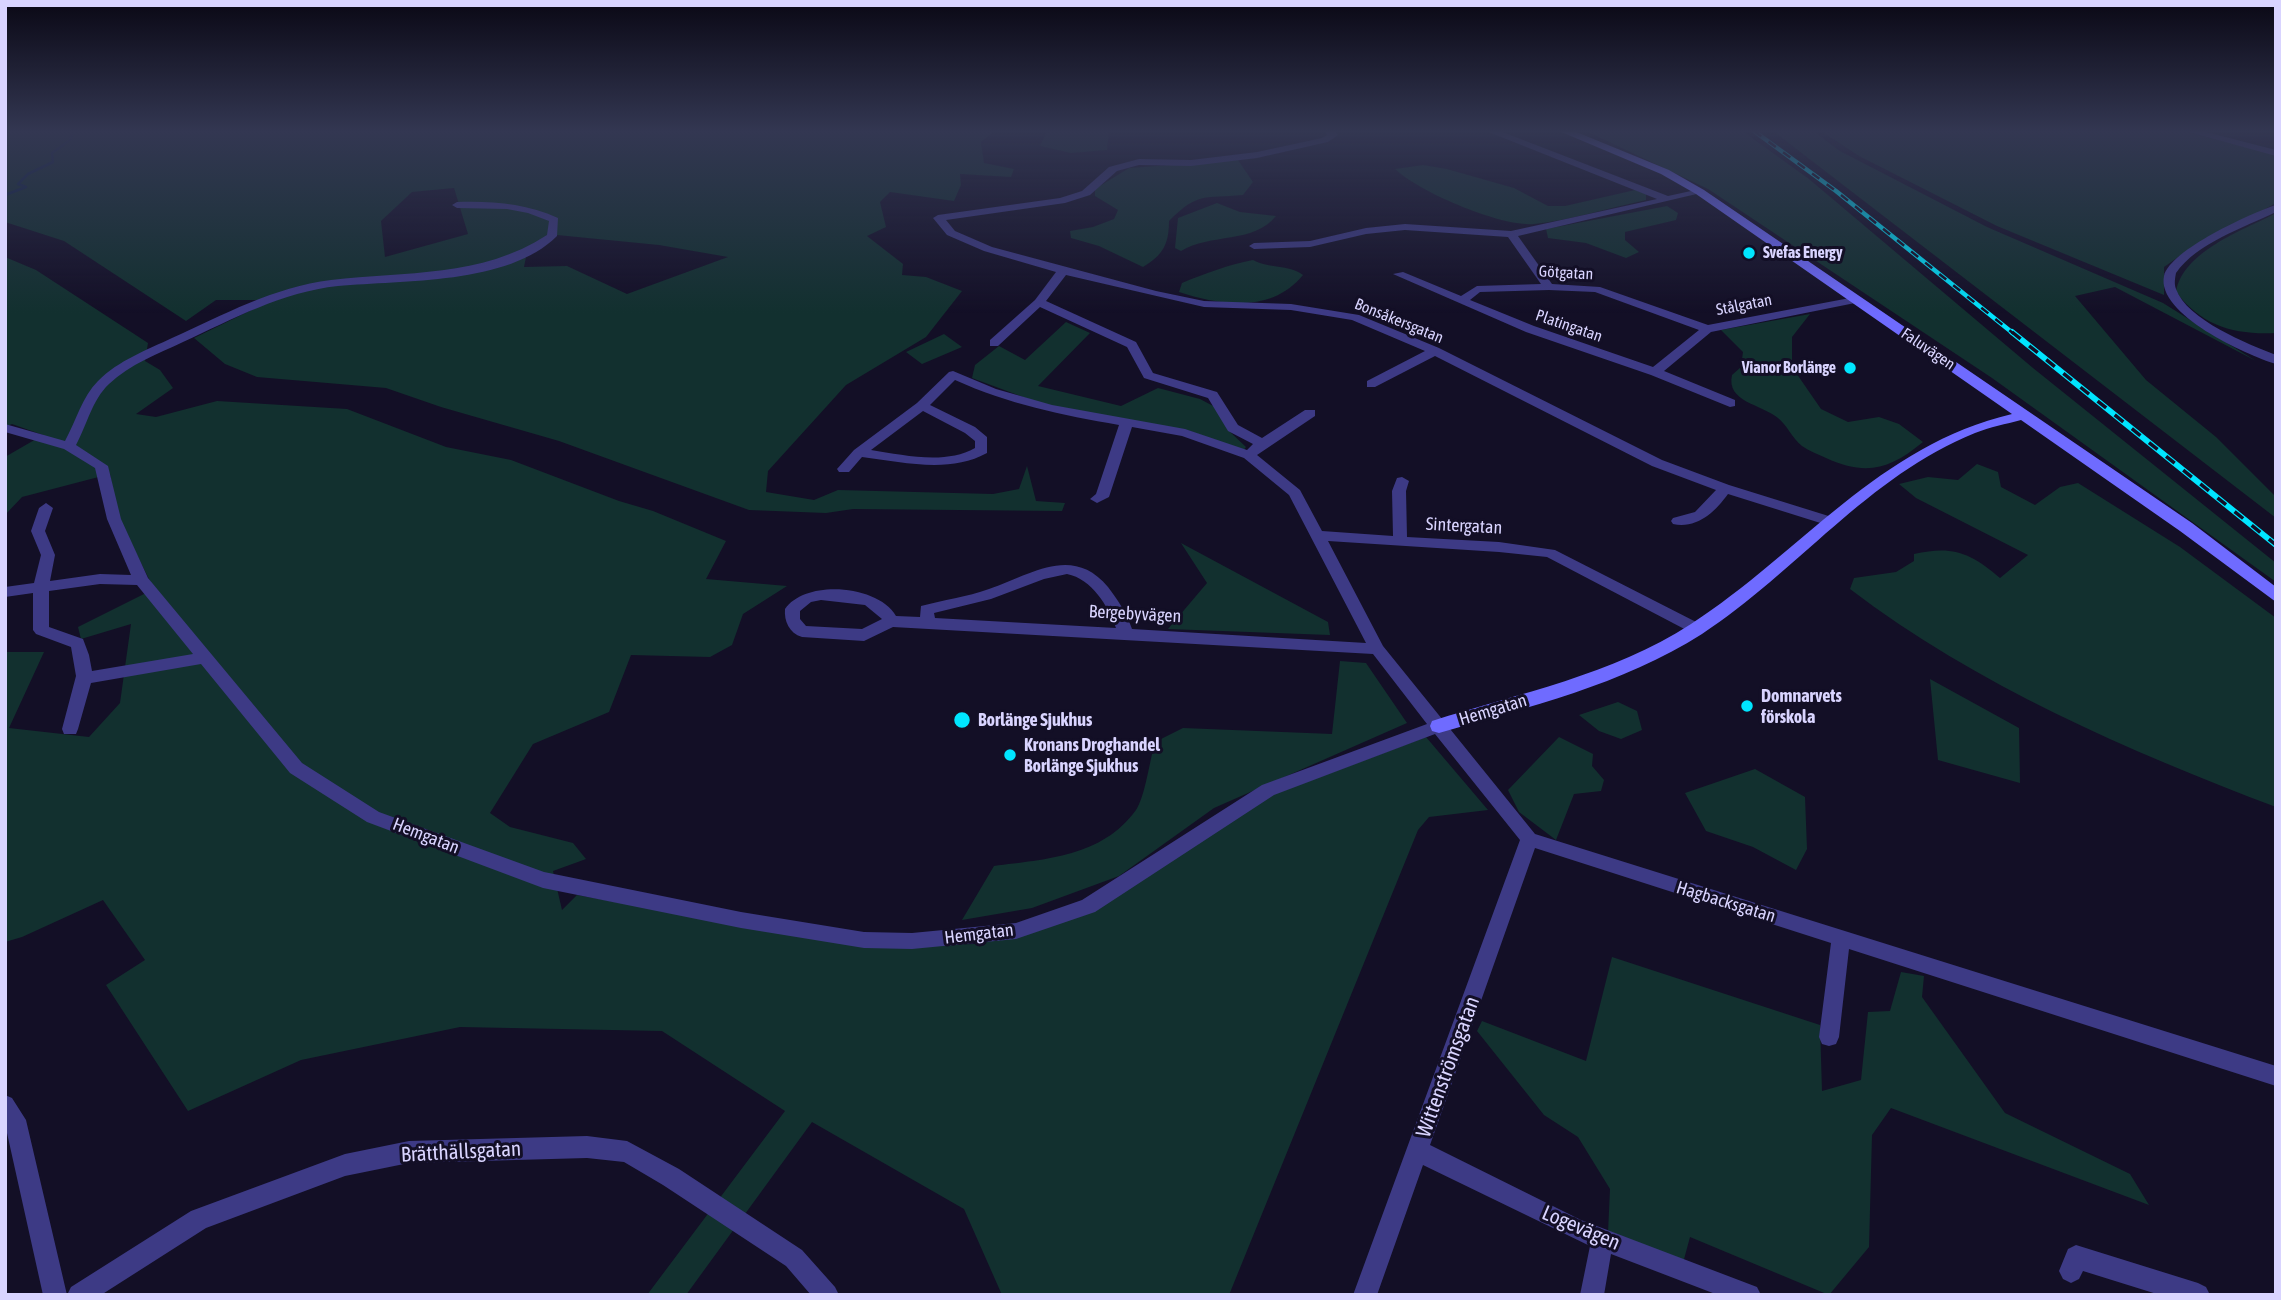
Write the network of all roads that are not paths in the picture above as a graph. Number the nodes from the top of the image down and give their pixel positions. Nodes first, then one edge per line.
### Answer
1 (1088, 192) edge
2 (1648, 192) edge
3 (1700, 192) joint
4 (1667, 199) junction
5 (457, 205) dead end
6 (2276, 208) edge
7 (1511, 233) junction
8 (1254, 246) dead end
9 (1063, 271) junction
10 (1399, 274) dead end
11 (1549, 287) junction
12 (1462, 300) junction
13 (1854, 300) junction
14 (1039, 302) junction
15 (1707, 329) junction
16 (994, 343) dead end
17 (1435, 351) junction
18 (2276, 360) edge
19 (1655, 373) junction
20 (1371, 384) dead end
21 (1730, 403) dead end
22 (922, 406) junction
23 (1310, 413) dead end
24 (2025, 415) junction
25 (1126, 425) junction
26 (5, 428) edge
27 (1262, 443) junction
28 (69, 446) junction
29 (859, 453) junction
30 (1249, 455) junction
31 (844, 468) dead end
32 (1402, 481) dead end
33 (1724, 488) junction
34 (1097, 499) dead end
35 (46, 508) dead end
36 (1830, 521) junction
37 (1678, 522) dead end
38 (1321, 536) junction
39 (1399, 542) junction
40 (141, 580) junction
41 (41, 587) junction
42 (5, 592) edge
43 (2276, 596) edge
44 (891, 621) junction
45 (928, 622) junction
46 (1698, 629) junction
47 (1125, 632) junction
48 (1377, 649) junction
49 (204, 658) junction
50 (85, 678) junction
51 (1439, 726) junction
52 (70, 729) dead end
53 (1530, 839) junction
54 (1842, 938) junction
55 (1829, 1037) dead end
56 (2276, 1076) edge
57 (5, 1105) edge
58 (1418, 1151) junction
59 (1602, 1240) junction
60 (2071, 1271) dead end
61 (55, 1295) edge
62 (79, 1295) edge
63 (828, 1295) edge
64 (1365, 1295) edge
65 (1592, 1295) edge
66 (1749, 1295) edge
67 (2198, 1295) edge

1 - 9 street, Bonsåkersgatan
2 - 4 street
3 - 4 street
3 - 13 street, Faluvägen
4 - 7 street
5 - 28 street
6 - 18 street
7 - 8 street
7 - 11 street
9 - 14 street
9 - 17 street, Bonsåkersgatan
10 - 12 street, Platingatan
11 - 12 street, Götgatan
11 - 15 street, Götgatan
12 - 19 street, Platingatan
13 - 15 street, Stålgatan
13 - 24 street, Faluvägen
14 - 16 street
14 - 27 street
15 - 19 street, Stålgatan
17 - 20 street
17 - 33 street, Bonsåkersgatan
19 - 21 street, Platingatan
22 - 25 street
22 - 29 street
22 - 29 street
23 - 27 street
24 - 36 street, Hemgatan
24 - 43 street, Faluvägen
25 - 30 street
25 - 34 street
26 - 28 street, Hemgatan
27 - 30 street
28 - 40 street, Hemgatan
29 - 31 street
30 - 38 street
32 - 39 street
33 - 36 street, Bonsåkersgatan
33 - 37 street
35 - 41 street
36 - 46 street, Hemgatan
38 - 39 street, Sintergatan
38 - 48 street
39 - 46 street, Sintergatan
40 - 41 street
40 - 49 street, Hemgatan
41 - 42 street
41 - 50 street
44 - 44 street
44 - 45 street, Bergebyvägen
45 - 47 street, Bergebyvägen
45 - 47 street
46 - 51 street, Hemgatan
47 - 48 street, Bergebyvägen
48 - 51 street
49 - 50 street
49 - 51 street, Hemgatan
50 - 52 street
51 - 53 street
53 - 54 street, Hagbacksgatan
53 - 58 street, Wittenströmsgatan
54 - 55 street
54 - 56 street, Hagbacksgatan
57 - 61 street
58 - 59 street, Logevägen
58 - 64 street, Wittenströmsgatan
59 - 65 street
59 - 66 street, Logevägen
60 - 67 street
62 - 63 street, Brätthällsgatan

